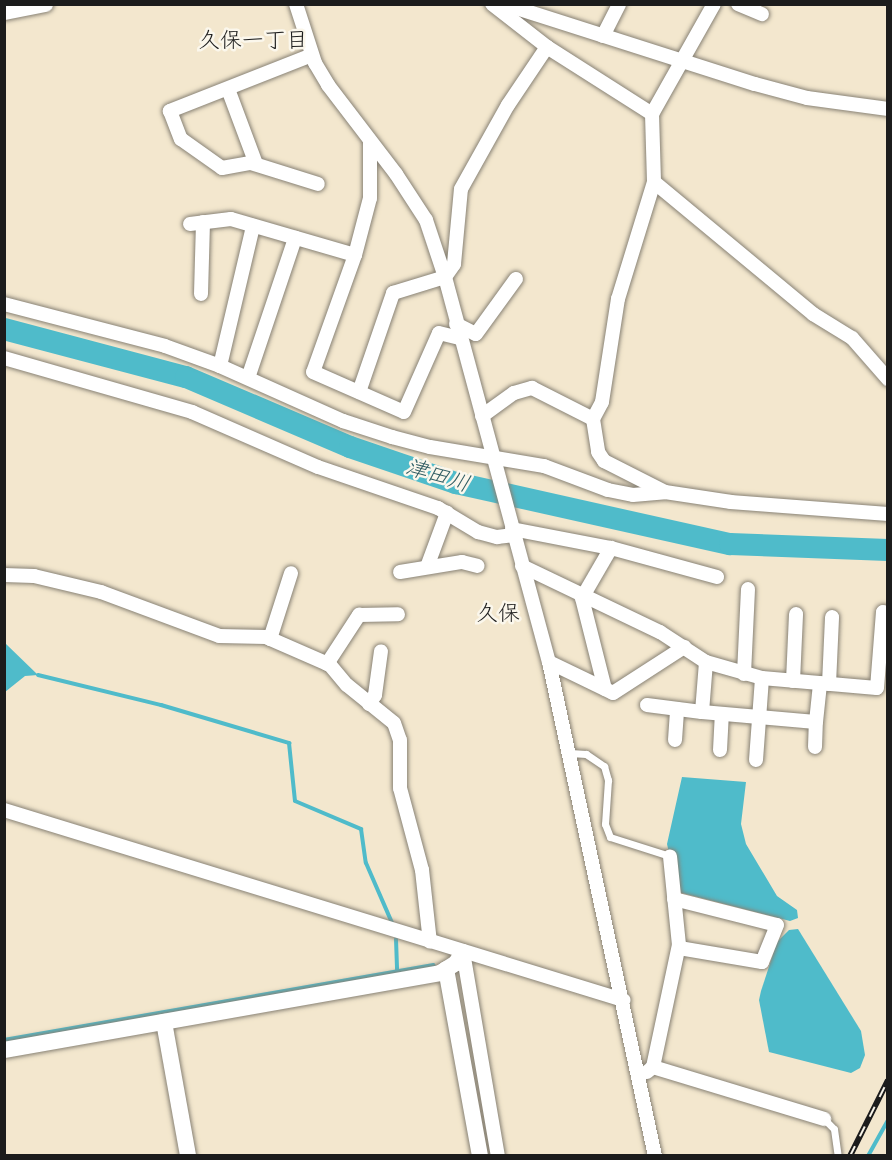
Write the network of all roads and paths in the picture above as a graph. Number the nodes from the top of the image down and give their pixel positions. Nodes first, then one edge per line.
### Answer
1 (45, 4) edge
2 (296, 4) edge
3 (492, 4) edge
4 (504, 4) edge
5 (619, 4) edge
6 (714, 4) edge
7 (738, 4) edge
8 (4, 12) edge
9 (762, 14) dead end
10 (603, 36) junction
11 (547, 47) junction
12 (312, 56) junction
13 (679, 63) junction
14 (228, 89) junction
15 (888, 109) edge
16 (652, 114) junction
17 (369, 141) junction
18 (256, 165) junction
19 (654, 183) junction
20 (318, 184) dead end
21 (253, 225) junction
22 (295, 238) junction
23 (355, 255) junction
24 (445, 277) junction
25 (516, 279) dead end
26 (201, 294) dead end
27 (4, 303) edge
28 (458, 331) junction
29 (4, 358) edge
30 (220, 366) junction
31 (248, 378) junction
32 (888, 379) edge
33 (359, 392) junction
34 (482, 416) junction
35 (593, 419) junction
36 (493, 458) junction
37 (665, 492) junction
38 (447, 513) junction
39 (888, 514) edge
40 (513, 532) junction
41 (611, 548) junction
42 (478, 566) dead end
43 (522, 566) junction
44 (427, 567) junction
45 (399, 572) dead end
46 (291, 573) dead end
47 (4, 575) edge
48 (717, 577) dead end
49 (748, 589) dead end
50 (582, 598) junction
51 (888, 612) edge
52 (398, 614) dead end
53 (796, 614) dead end
54 (832, 618) dead end
55 (270, 639) junction
56 (684, 647) junction
57 (381, 651) dead end
58 (549, 662) junction
59 (706, 662) junction
60 (327, 664) junction
61 (744, 674) junction
62 (762, 678) junction
63 (793, 681) junction
64 (824, 684) junction
65 (605, 689) junction
66 (369, 704) junction
67 (647, 705) dead end
68 (677, 709) junction
69 (702, 712) junction
70 (722, 714) junction
71 (758, 717) junction
72 (816, 722) junction
73 (675, 740) dead end
74 (814, 747) dead end
75 (720, 750) dead end
76 (570, 753) junction
77 (756, 760) dead end
78 (4, 810) edge
79 (670, 856) joint
80 (674, 898) junction
81 (430, 942) junction
82 (679, 948) junction
83 (463, 952) junction
84 (446, 969) junction
85 (623, 1000) junction
86 (164, 1022) junction
87 (4, 1050) edge
88 (653, 1067) junction
89 (640, 1077) junction
90 (824, 1119) joint
91 (188, 1155) edge
92 (480, 1155) edge
93 (498, 1155) edge
94 (655, 1155) edge
95 (838, 1155) edge

1 - 8 street
2 - 12 street
3 - 11 street
4 - 10 street
5 - 10 street
6 - 13 street
7 - 9 street
10 - 13 street
11 - 16 street
11 - 24 street
12 - 14 street
12 - 17 street
13 - 15 street
13 - 16 street
14 - 18 street
14 - 18 street
16 - 19 street
17 - 23 street
17 - 24 street
18 - 20 street
19 - 32 street
19 - 35 street
21 - 22 street
21 - 26 street
21 - 30 street
22 - 23 street
22 - 31 street
23 - 33 street
24 - 28 street
24 - 33 street
25 - 28 street
27 - 30 street
28 - 33 street
28 - 34 street
29 - 38 street
30 - 31 street
31 - 36 street
34 - 35 street
34 - 36 street
35 - 37 street
36 - 37 street
36 - 40 street
37 - 39 street
38 - 40 street
38 - 44 street
40 - 41 street
40 - 43 street
41 - 48 street
41 - 50 street
42 - 44 street
43 - 50 street
43 - 58 street
44 - 45 street
46 - 55 street
47 - 55 street
49 - 61 street
50 - 56 street
50 - 65 street
51 - 64 street
52 - 60 street
53 - 63 street
54 - 64 street
55 - 60 street
56 - 59 street
56 - 65 street
57 - 66 street
58 - 65 street
58 - 76 street
59 - 61 street
59 - 69 street
60 - 66 street
61 - 62 street
62 - 63 street
62 - 71 street
63 - 64 street
64 - 72 street
66 - 81 street
67 - 68 street
68 - 69 street
68 - 73 street
69 - 70 street
70 - 71 street
70 - 75 street
71 - 72 street
71 - 77 street
72 - 74 street
76 - 79 lane
76 - 85 street
78 - 81 street
79 - 80 street
80 - 82 street
80 - 82 street
81 - 83 street
82 - 88 street
83 - 84 street
83 - 85 street
83 - 93 street
84 - 86 street
84 - 92 street
85 - 89 street
86 - 87 street
86 - 91 street
88 - 89 street
88 - 90 street
89 - 94 street
90 - 95 lane

